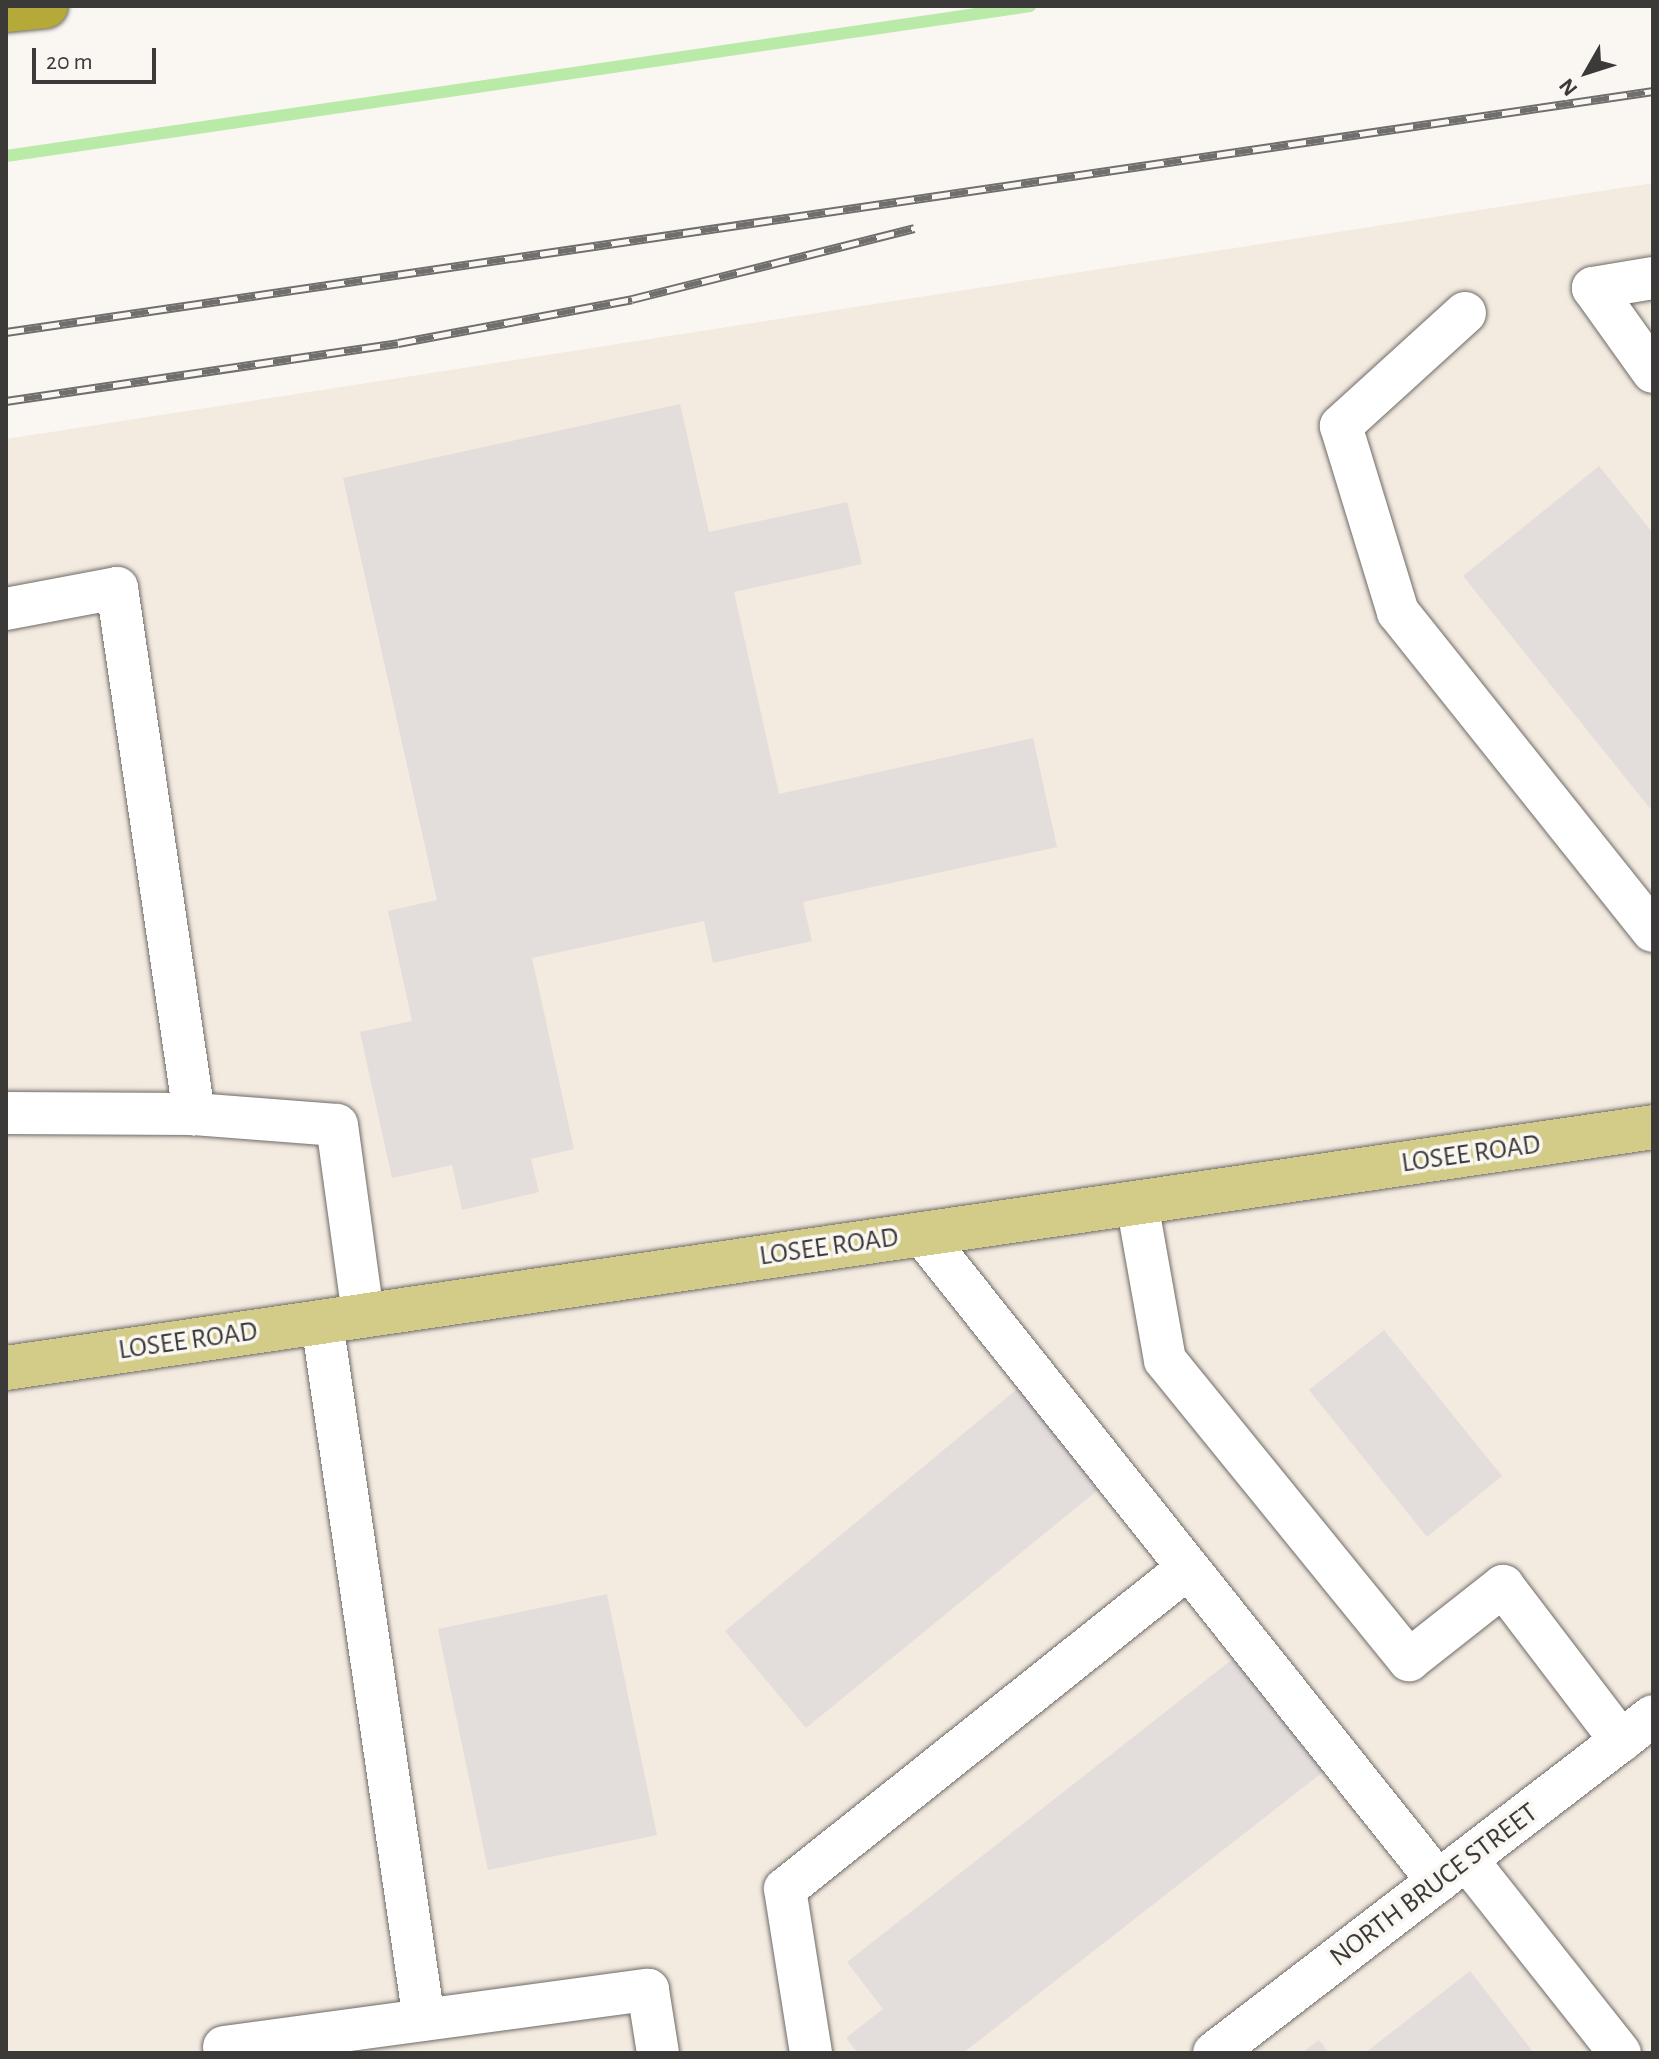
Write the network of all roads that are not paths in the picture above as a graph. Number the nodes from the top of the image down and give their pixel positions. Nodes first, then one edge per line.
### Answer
1 (46, 6) edge
2 (6, 10) edge
3 (1653, 278) edge
4 (1465, 313) dead end
5 (1653, 372) edge
6 (6, 609) edge
7 (1653, 931) edge
8 (6, 1113) edge
9 (194, 1114) junction
10 (1653, 1127) edge
11 (1137, 1203) junction
12 (922, 1234) junction
13 (343, 1319) junction
14 (6, 1368) edge
15 (1188, 1568) junction
16 (1637, 1728) edge
17 (1453, 1871) junction
18 (424, 2020) junction
19 (224, 2047) dead end
20 (658, 2053) edge
21 (811, 2053) edge
22 (1214, 2053) edge
23 (1620, 2053) edge

1 - 2 highway
3 - 5 street
4 - 7 street
6 - 9 street
8 - 9 street
9 - 13 street
10 - 11 main road, LOSEE ROAD
11 - 12 main road, LOSEE ROAD
11 - 16 street
12 - 13 main road, LOSEE ROAD
12 - 15 street
13 - 14 main road, LOSEE ROAD
13 - 18 street
15 - 17 street
15 - 21 street
16 - 17 street, NORTH BRUCE STREET
17 - 22 street, NORTH BRUCE STREET
17 - 23 street
18 - 19 street
18 - 20 street

